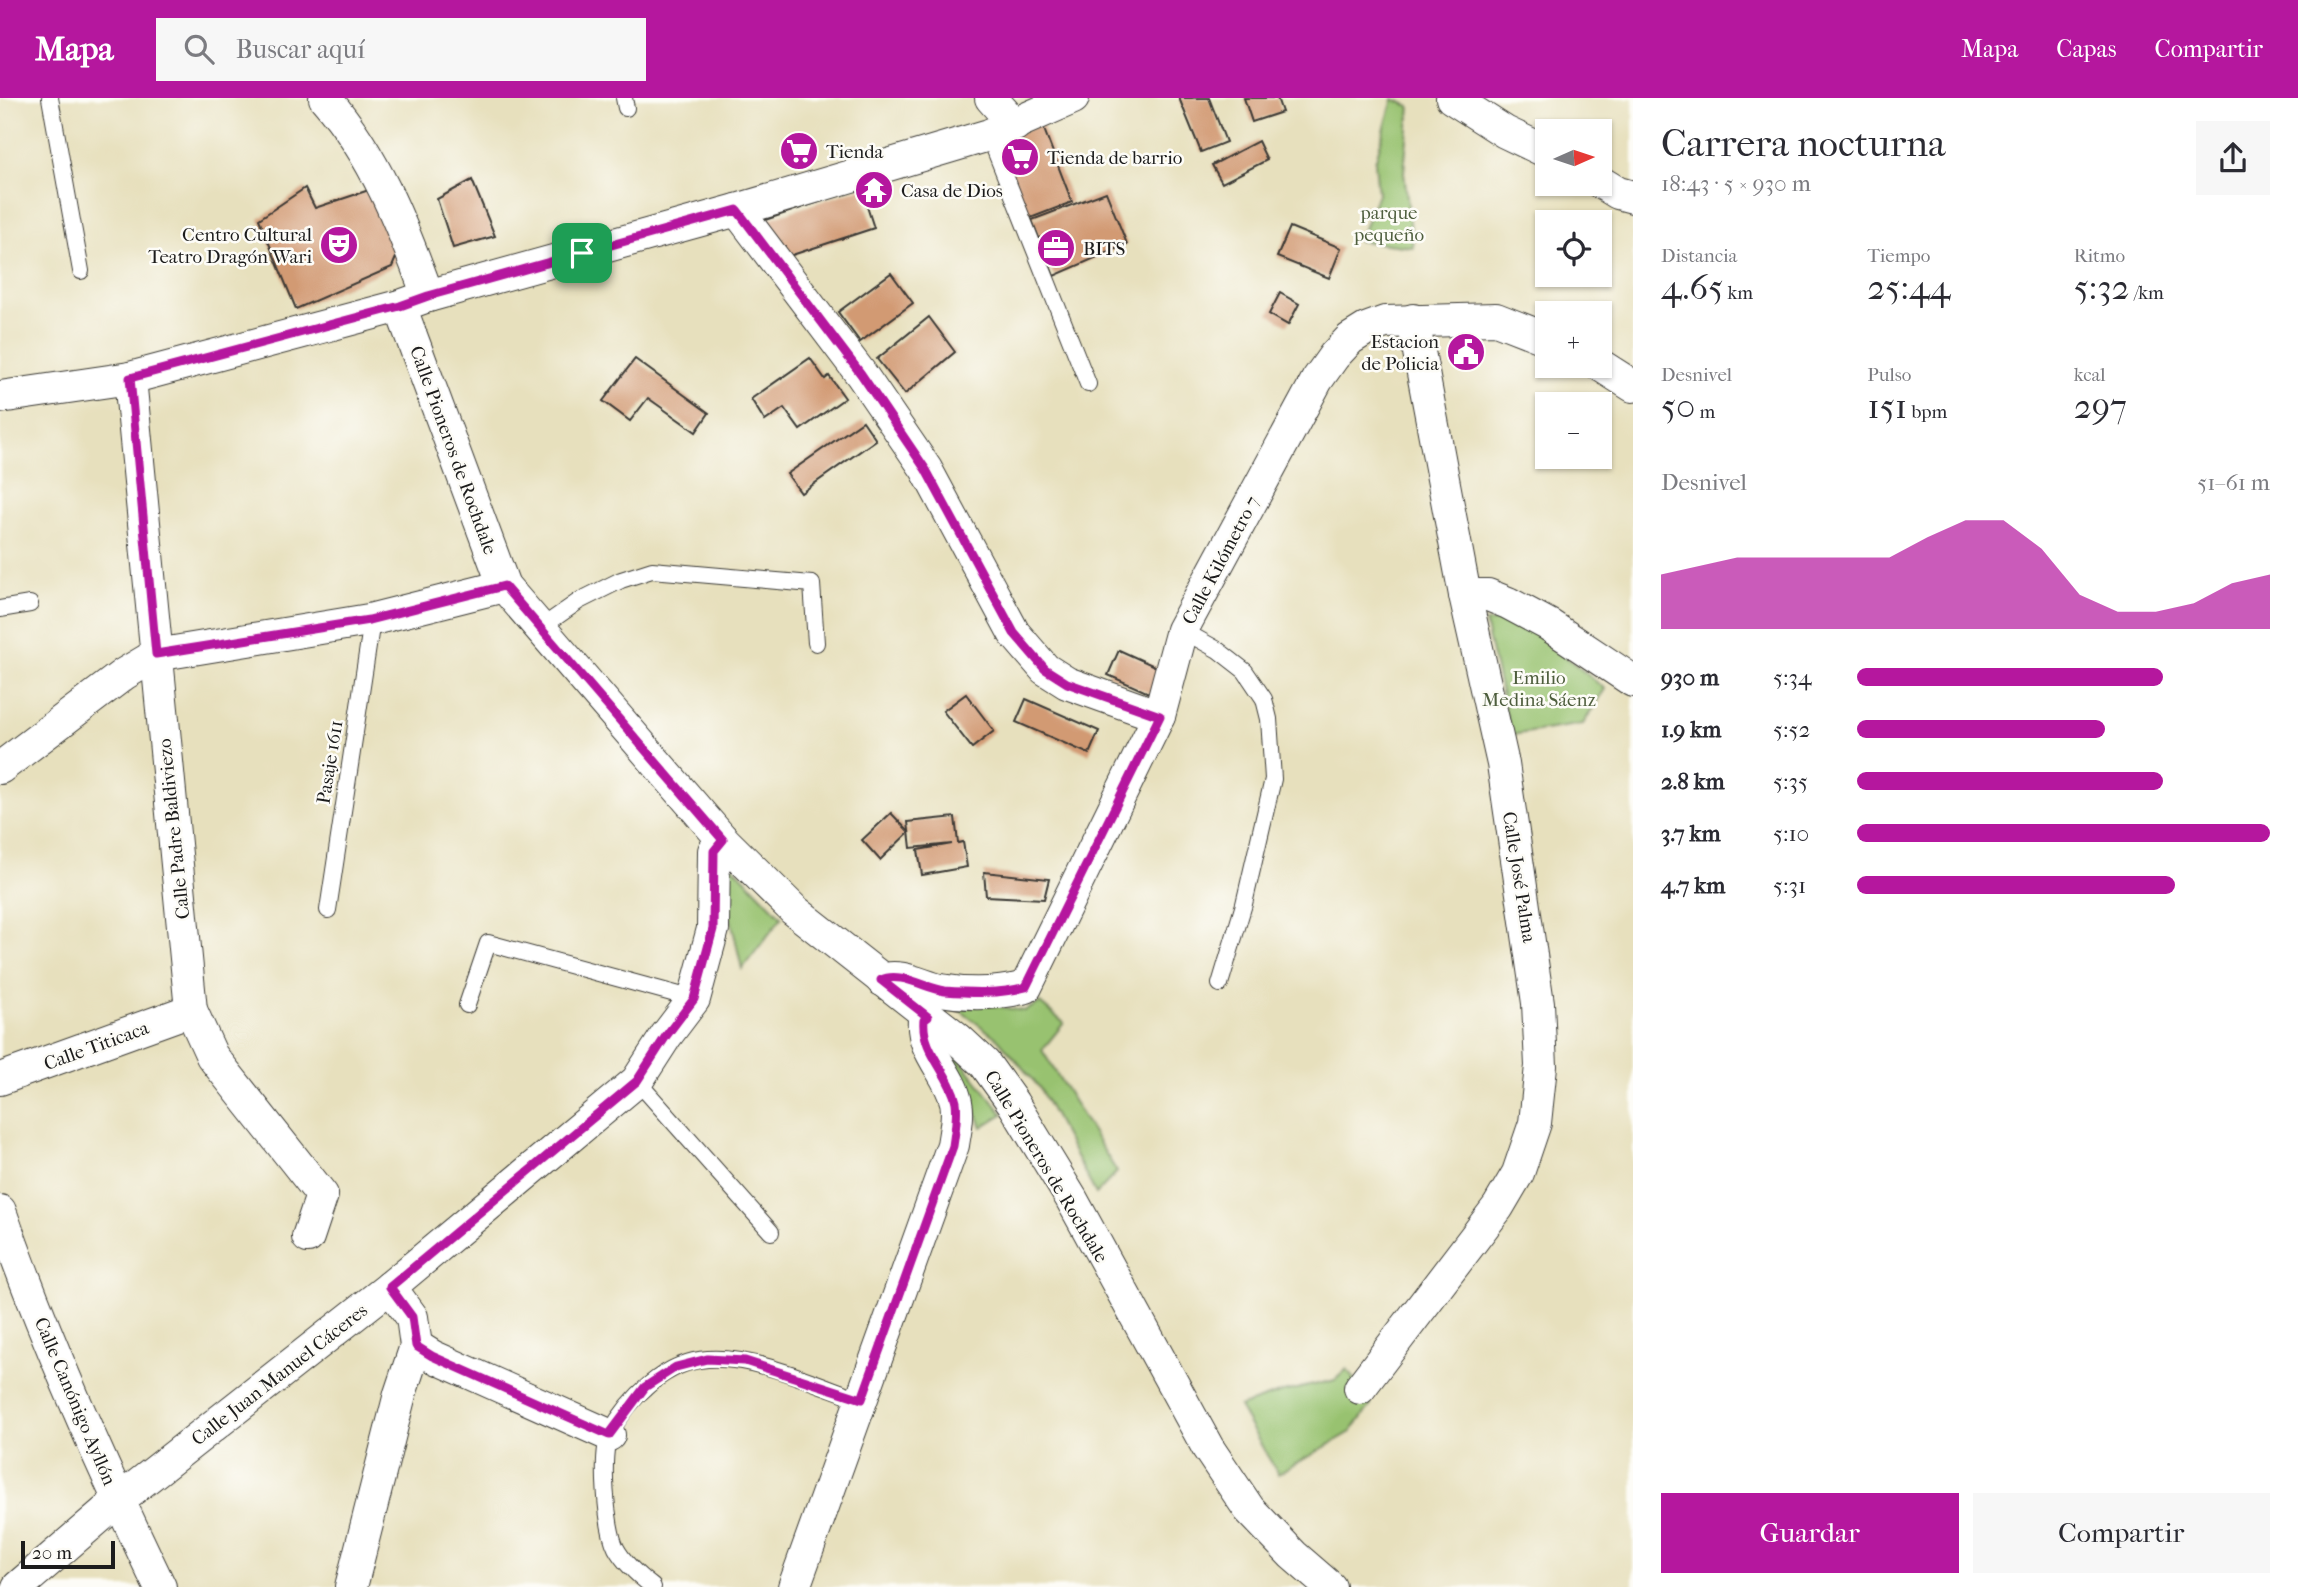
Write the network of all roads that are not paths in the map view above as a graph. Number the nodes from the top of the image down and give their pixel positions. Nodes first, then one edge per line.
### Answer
1 (50, 98) edge
2 (325, 98) edge
3 (991, 98) edge
4 (1073, 98) edge
5 (1452, 98) edge
6 (1002, 130) junction
7 (1535, 146) edge
8 (1612, 189) edge
9 (1633, 197) edge
10 (737, 210) junction
11 (81, 271) dead end
12 (414, 301) junction
13 (1413, 320) junction
14 (1535, 334) edge
15 (1612, 373) edge
16 (130, 378) junction
17 (1088, 384) dead end
18 (1633, 386) edge
19 (0, 397) edge
20 (504, 586) junction
21 (1465, 596) junction
22 (30, 604) dead end
23 (0, 609) edge
24 (369, 620) junction
25 (539, 629) junction
26 (1182, 630) junction
27 (816, 643) dead end
28 (156, 654) junction
29 (1633, 681) edge
30 (1160, 716) junction
31 (0, 768) edge
32 (723, 840) junction
33 (328, 910) dead end
34 (881, 980) junction
35 (1220, 984) dead end
36 (694, 999) junction
37 (467, 1005) dead end
38 (191, 1010) junction
39 (928, 1017) junction
40 (0, 1079) edge
41 (637, 1081) junction
42 (0, 1212) edge
43 (771, 1233) dead end
44 (308, 1237) dead end
45 (9, 1269) edge
46 (390, 1287) junction
47 (416, 1346) junction
48 (1360, 1388) dead end
49 (862, 1399) junction
50 (609, 1435) junction
51 (118, 1500) junction
52 (18, 1587) edge
53 (160, 1587) edge
54 (351, 1587) edge
55 (653, 1587) edge
56 (794, 1587) edge
57 (1330, 1587) edge

1 - 11 lane
2 - 12 street, Calle Pioneros de Rochdale
3 - 6 street
4 - 6 street
5 - 7 street
6 - 10 street
6 - 17 lane
8 - 9 street
10 - 12 street
10 - 30 street
12 - 16 street
12 - 20 street, Calle Pioneros de Rochdale
13 - 14 street, Calle Kilómetro 7
13 - 21 street, Calle José Palma
13 - 26 street, Calle Kilómetro 7
15 - 18 street
16 - 19 street
16 - 28 street, Calle Padre Baldiviezo
20 - 24 street
20 - 25 street, Calle Pioneros de Rochdale
21 - 29 street
21 - 48 street, Calle José Palma
22 - 23 lane
24 - 28 street
24 - 33 lane, Pasaje 1611
25 - 27 lane
25 - 32 street, Calle Pioneros de Rochdale
26 - 30 street, Calle Kilómetro 7
26 - 35 lane
28 - 31 street
28 - 38 street, Calle Padre Baldiviezo
30 - 34 street, Calle Kilómetro 7
32 - 34 street, Calle Pioneros de Rochdale
32 - 36 street, Calle Juan Manuel Cáceres
34 - 39 street, Calle Pioneros de Rochdale
36 - 37 lane
36 - 41 street, Calle Juan Manuel Cáceres
38 - 40 street, Calle Titicaca
38 - 44 street, Calle Padre Baldiviezo
39 - 49 street
39 - 57 street, Calle Pioneros de Rochdale
41 - 43 lane
41 - 46 street, Calle Juan Manuel Cáceres
42 - 45 street, Calle Canónigo Ayllón
45 - 51 street, Calle Canónigo Ayllón
46 - 47 street
46 - 51 street, Calle Juan Manuel Cáceres
47 - 50 street
47 - 54 street
49 - 50 lane
49 - 56 street
50 - 55 lane
51 - 52 street, Calle Juan Manuel Cáceres
51 - 53 street, Calle Canónigo Ayllón

